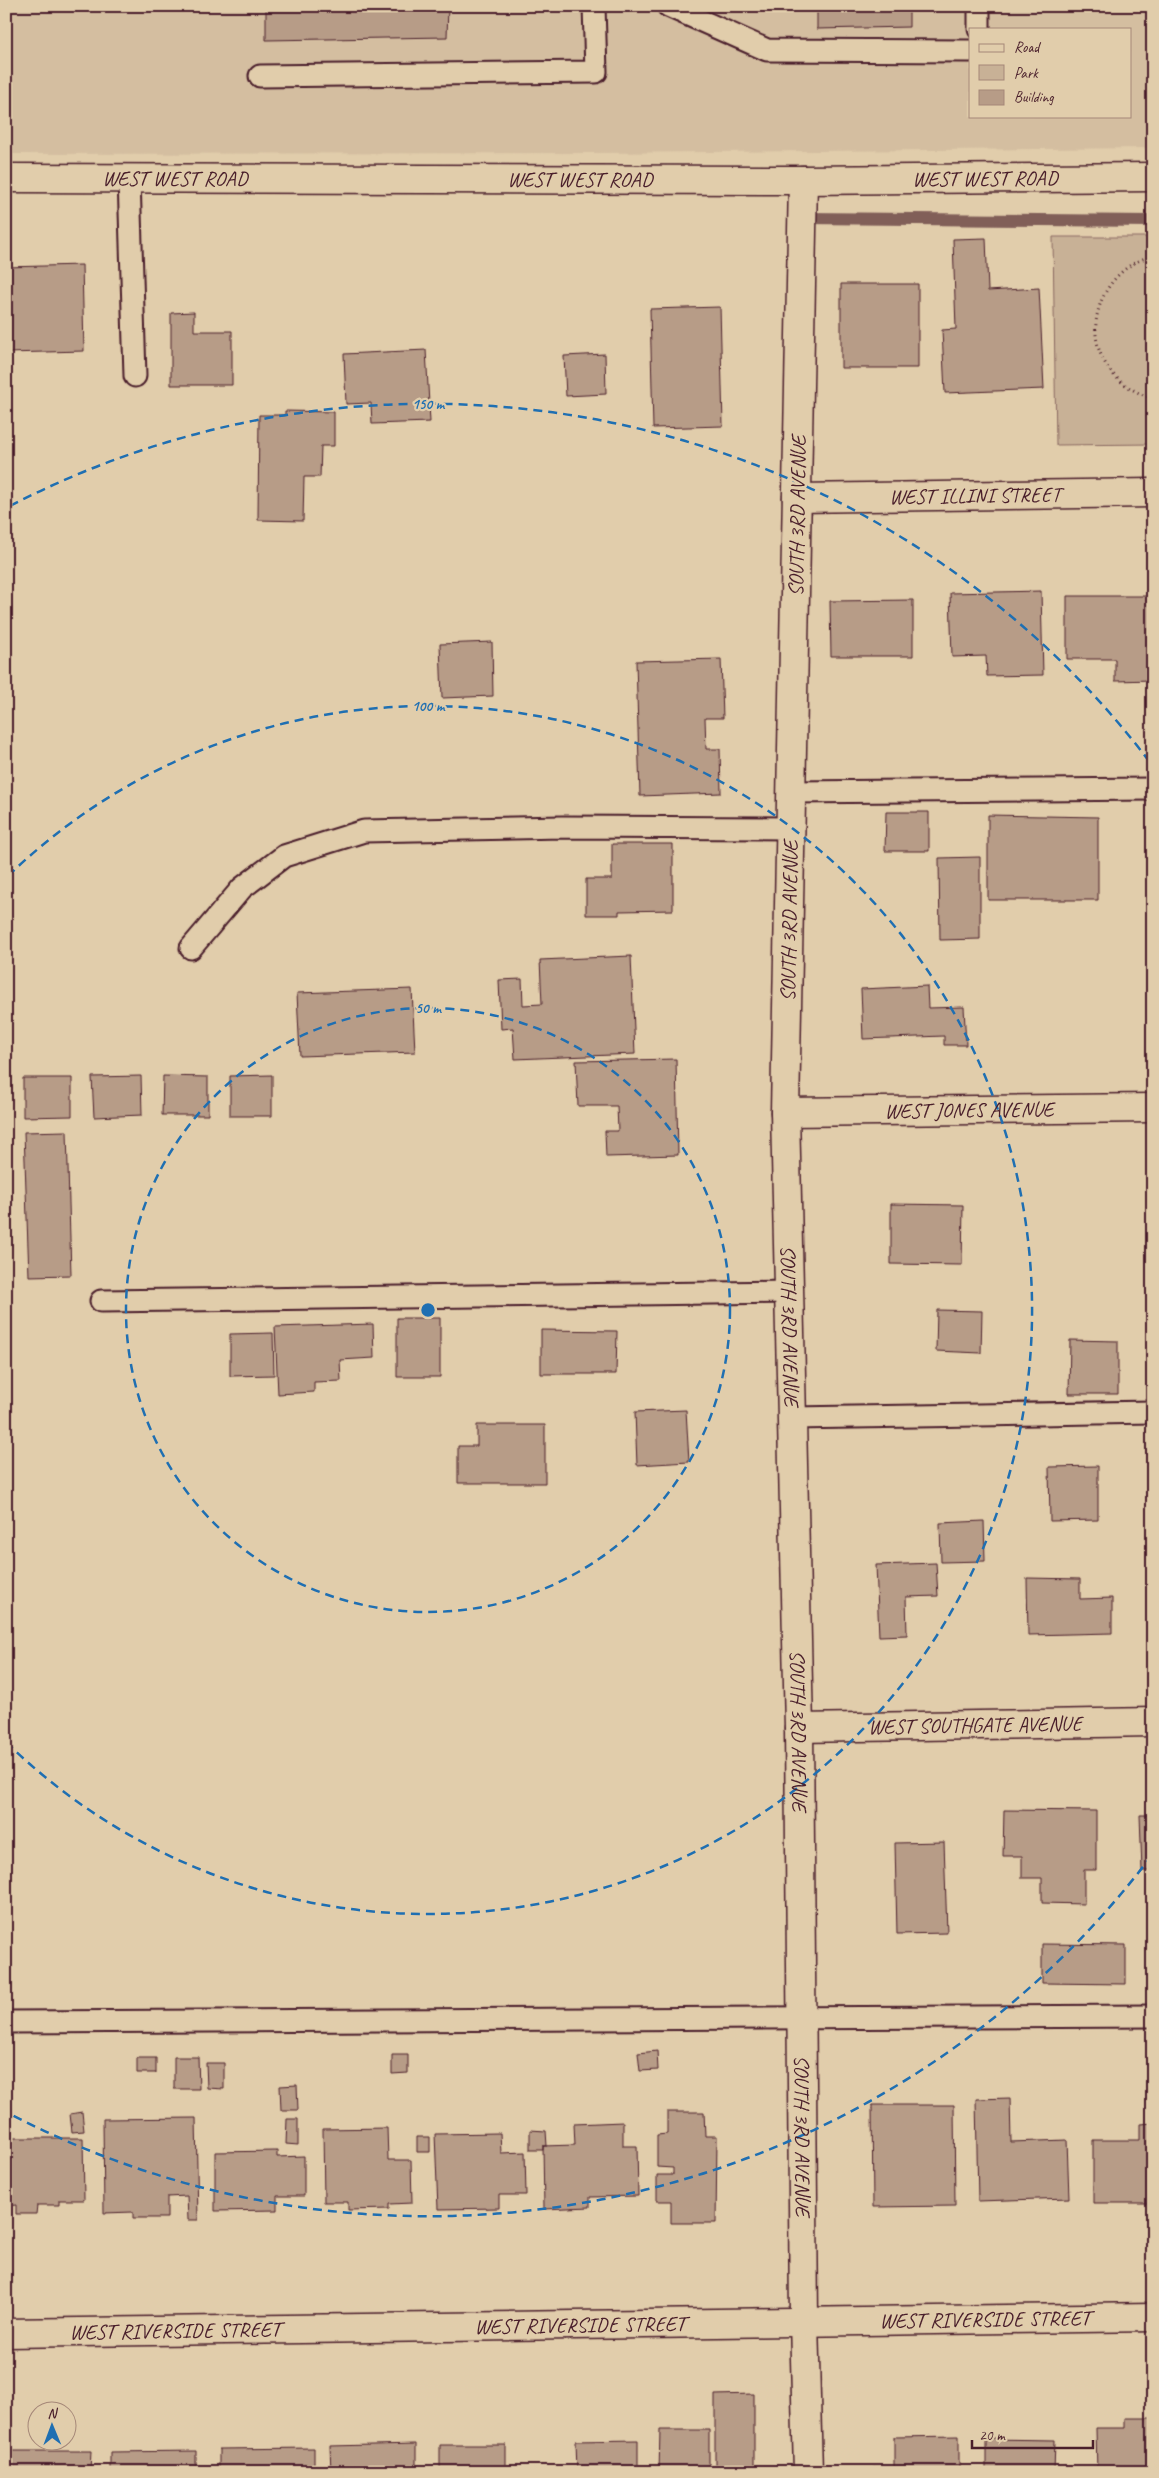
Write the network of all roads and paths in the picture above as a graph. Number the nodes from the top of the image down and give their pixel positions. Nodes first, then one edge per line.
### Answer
1 (594, 6) edge
2 (668, 6) edge
3 (979, 6) edge
4 (979, 28) edge
5 (969, 51) edge
6 (260, 76) dead end
7 (1153, 177) edge
8 (6, 178) edge
9 (129, 178) junction
10 (803, 180) junction
11 (1153, 256) edge
12 (135, 376) dead end
13 (1153, 399) edge
14 (1153, 493) edge
15 (797, 498) junction
16 (1153, 789) edge
17 (791, 792) junction
18 (790, 828) junction
19 (191, 948) dead end
20 (1153, 1108) edge
21 (785, 1112) junction
22 (789, 1292) junction
23 (101, 1301) dead end
24 (1153, 1412) edge
25 (792, 1418) junction
26 (1153, 1722) edge
27 (799, 1728) junction
28 (1153, 2016) edge
29 (802, 2019) junction
30 (6, 2022) edge
31 (1153, 2317) edge
32 (804, 2321) junction
33 (6, 2333) edge
34 (808, 2472) edge

1 - 6 lane
2 - 5 lane
3 - 4 lane
7 - 10 street, WEST WEST ROAD
8 - 9 street, WEST WEST ROAD
9 - 10 street, WEST WEST ROAD
9 - 12 lane
10 - 15 street, SOUTH 3RD AVENUE
11 - 13 path
14 - 15 street, WEST ILLINI STREET
15 - 17 street, SOUTH 3RD AVENUE
16 - 17 lane
17 - 18 street, SOUTH 3RD AVENUE
18 - 19 lane
18 - 21 street, SOUTH 3RD AVENUE
20 - 21 street, WEST JONES AVENUE
21 - 22 street, SOUTH 3RD AVENUE
22 - 23 lane
22 - 25 street, SOUTH 3RD AVENUE
24 - 25 lane
25 - 27 street, SOUTH 3RD AVENUE
26 - 27 street, WEST SOUTHGATE AVENUE
27 - 29 street, SOUTH 3RD AVENUE
28 - 29 lane
29 - 30 lane
29 - 32 street, SOUTH 3RD AVENUE
31 - 32 street, WEST RIVERSIDE STREET
32 - 33 street, WEST RIVERSIDE STREET
32 - 34 street, SOUTH 3RD AVENUE

